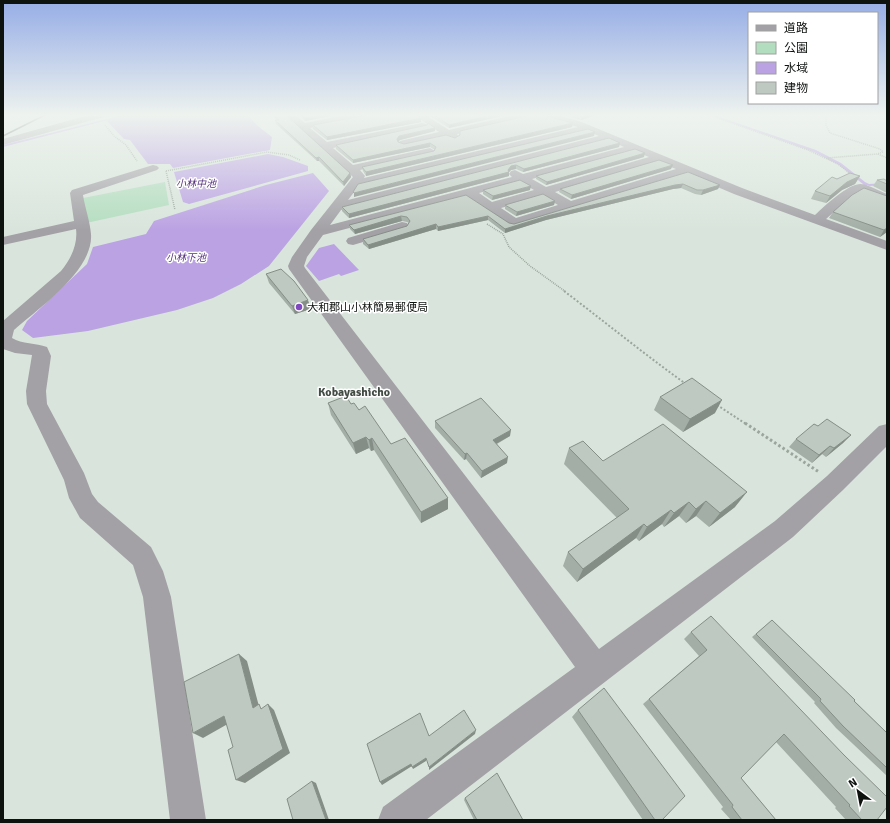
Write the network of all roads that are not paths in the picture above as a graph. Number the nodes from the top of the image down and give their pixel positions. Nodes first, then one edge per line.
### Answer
1 (332, 152) edge
2 (423, 152) edge
3 (550, 152) edge
4 (618, 152) edge
5 (645, 152) edge
6 (482, 153) joint
7 (352, 154) edge
8 (337, 157) junction
9 (659, 158) junction
10 (501, 165) junction
11 (351, 169) junction
12 (160, 170) road end
13 (686, 170) junction
14 (522, 178) junction
15 (353, 184) junction
16 (544, 191) junction
17 (468, 192) junction
18 (887, 199) edge
19 (430, 203) junction
20 (568, 206) junction
21 (336, 207) junction
22 (490, 207) junction
23 (441, 212) edge
24 (372, 218) junction
25 (817, 220) junction
26 (82, 223) junction
27 (402, 226) edge
28 (316, 233) junction
29 (383, 233) junction
30 (3, 240) edge
31 (353, 241) dead end
32 (883, 241) edge
33 (887, 432) edge
34 (596, 670) junction
35 (188, 820) edge
36 (396, 820) edge

1 - 8 street
2 - 11 street
3 - 10 street
4 - 14 street
5 - 9 street
6 - 10 street
6 - 15 street
7 - 8 street
8 - 11 street
9 - 13 street
9 - 16 street
10 - 14 street
10 - 21 street
11 - 15 street
12 - 26 street
13 - 20 street
13 - 25 street
14 - 16 street
14 - 17 street
15 - 21 street
16 - 20 street
16 - 22 street
17 - 19 street
17 - 22 street
18 - 25 street
19 - 23 street
19 - 24 street
20 - 22 street
21 - 28 street
24 - 28 street
24 - 29 street
25 - 32 street
26 - 30 street
26 - 35 street
27 - 29 street
28 - 34 street
29 - 31 street
33 - 34 street
34 - 36 street

